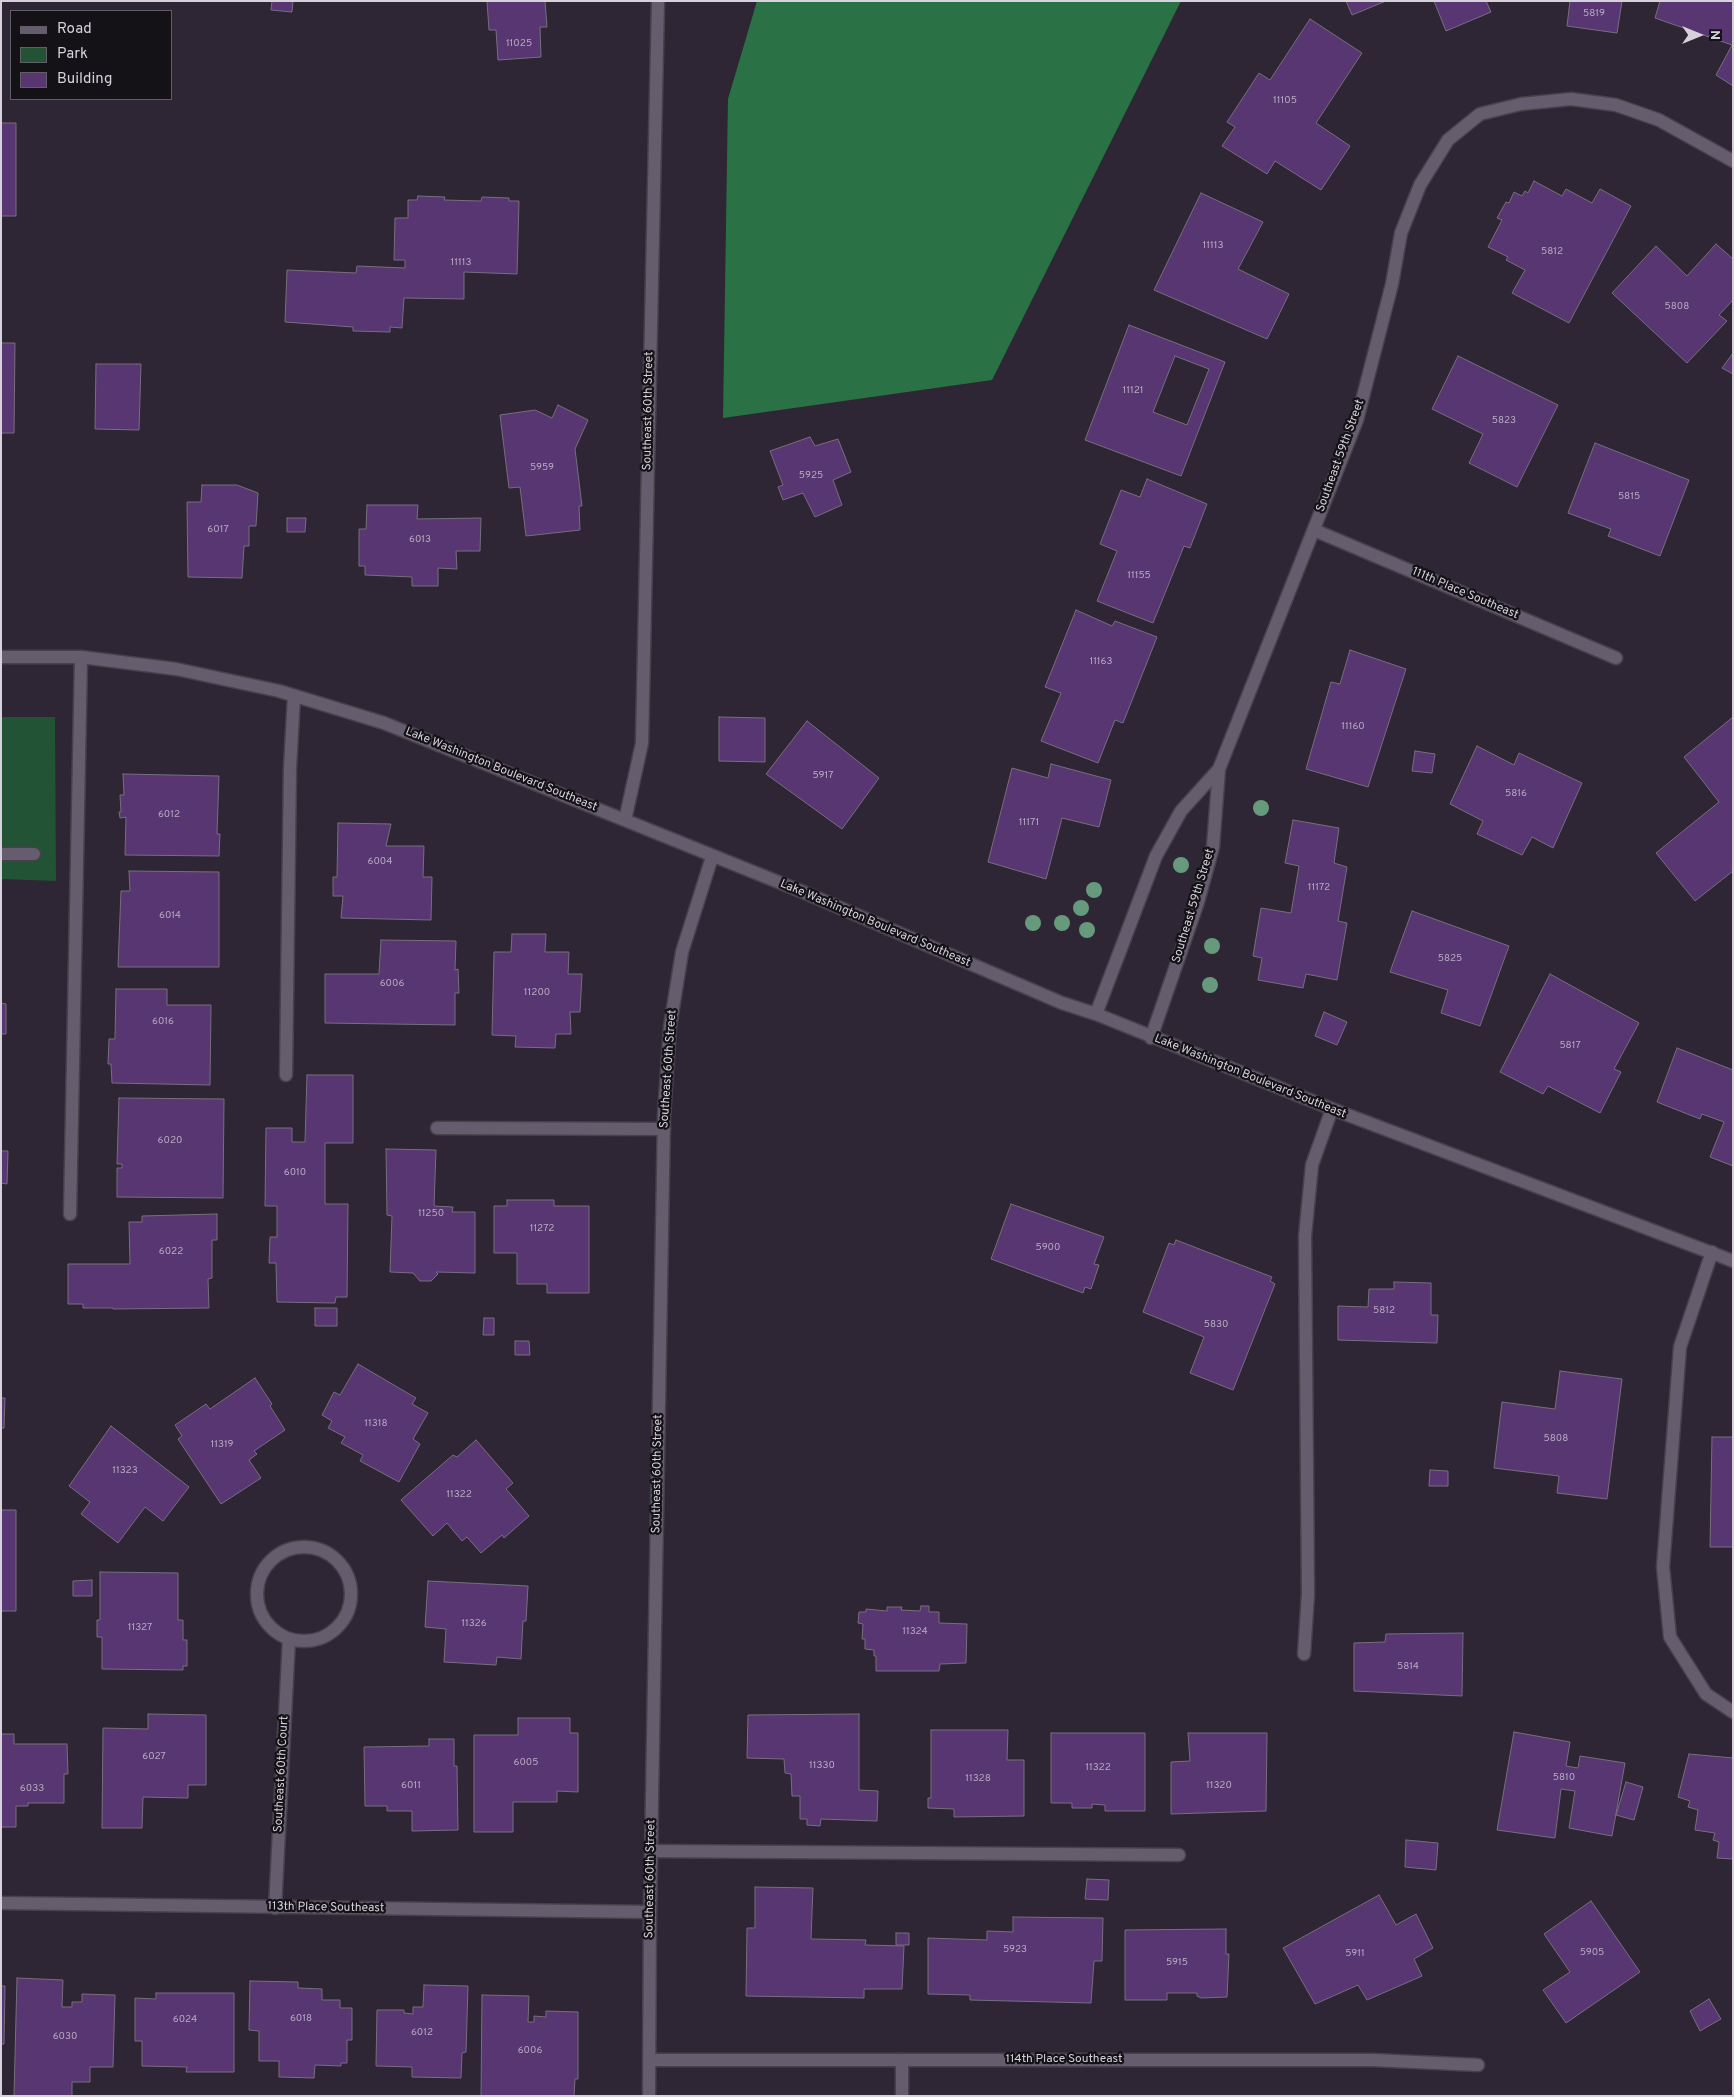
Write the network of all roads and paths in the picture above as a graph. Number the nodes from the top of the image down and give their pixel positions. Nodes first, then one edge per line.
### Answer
1 (658, 1) edge
2 (1733, 161) edge
3 (1314, 530) junction
4 (1, 657) edge
5 (81, 657) junction
6 (1616, 658) dead end
7 (294, 696) junction
8 (1219, 769) junction
9 (625, 820) junction
10 (1, 854) edge
11 (34, 854) dead end
12 (712, 857) junction
13 (1096, 1014) junction
14 (1151, 1038) junction
15 (286, 1075) dead end
16 (1332, 1110) junction
17 (437, 1128) dead end
18 (664, 1129) junction
19 (70, 1214) dead end
20 (1712, 1252) junction
21 (1733, 1260) edge
22 (288, 1639) junction
23 (1304, 1654) dead end
24 (1733, 1712) edge
25 (651, 1850) junction
26 (1178, 1855) dead end
27 (1, 1903) edge
28 (275, 1908) junction
29 (650, 1912) junction
30 (650, 2060) junction
31 (902, 2060) junction
32 (1478, 2065) dead end
33 (649, 2096) edge
34 (902, 2096) edge

1 - 9 street, Southeast 60th Street
2 - 3 street, Southeast 59th Street
3 - 6 street, 111th Place Southeast
3 - 8 street, Southeast 59th Street
4 - 5 street, Lake Washington Boulevard Southeast
5 - 7 street, Lake Washington Boulevard Southeast
5 - 19 street
7 - 9 street, Lake Washington Boulevard Southeast
7 - 15 street
8 - 13 street, Southeast 59th Street
8 - 14 street, Southeast 59th Street
9 - 12 street, Lake Washington Boulevard Southeast
10 - 11 street
12 - 13 street, Lake Washington Boulevard Southeast
12 - 18 street, Southeast 60th Street
13 - 14 street, Lake Washington Boulevard Southeast
14 - 16 street, Lake Washington Boulevard Southeast
16 - 20 street, Lake Washington Boulevard Southeast
16 - 23 street
17 - 18 street
18 - 25 street, Southeast 60th Street
20 - 21 street, Lake Washington Boulevard Southeast
20 - 24 street
22 - 22 street
22 - 28 street, Southeast 60th Court
25 - 26 street
25 - 29 street, Southeast 60th Street
27 - 28 street, 113th Place Southeast
28 - 29 street, 113th Place Southeast
29 - 30 street, Southeast 60th Street
30 - 31 street, 114th Place Southeast
30 - 33 street, Southeast 60th Street
31 - 32 street, 114th Place Southeast
31 - 34 street

